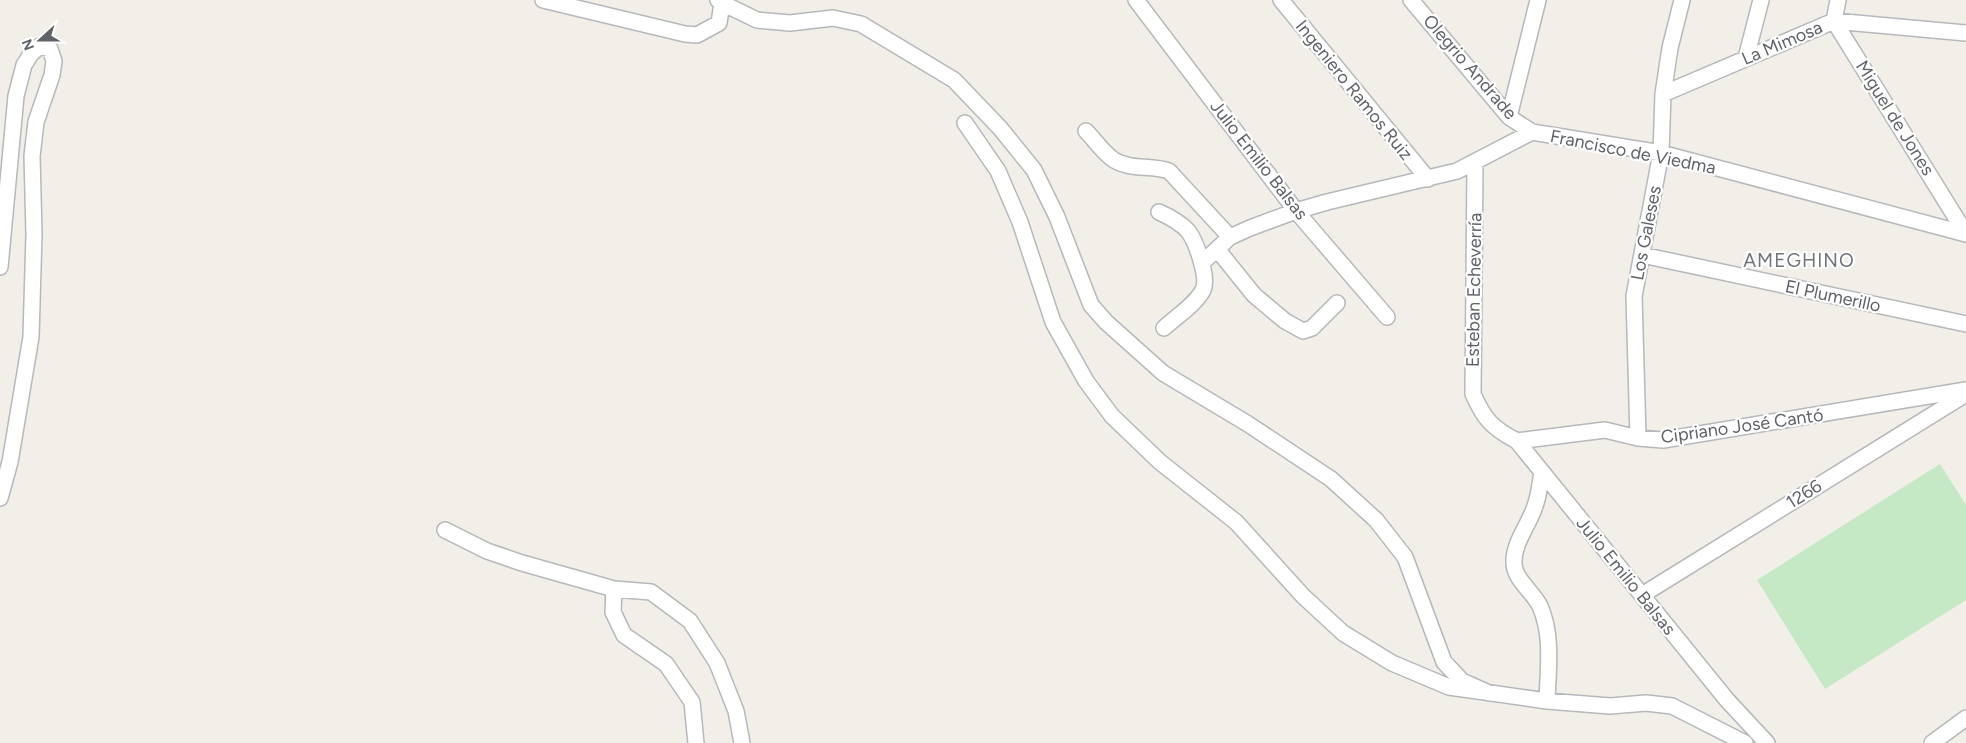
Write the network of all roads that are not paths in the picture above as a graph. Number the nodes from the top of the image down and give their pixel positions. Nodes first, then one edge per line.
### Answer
1 (543, 0) edge
2 (1136, 0) edge
3 (1281, 0) edge
4 (1412, 0) edge
5 (1538, 0) edge
6 (1682, 0) edge
7 (1761, 0) edge
8 (1838, 0) edge
9 (720, 1) edge
10 (1834, 20) junction
11 (1966, 33) edge
12 (1746, 58) junction
13 (1663, 94) junction
14 (1509, 116) junction
15 (965, 123) dead end
16 (1086, 131) dead end
17 (1532, 132) junction
18 (1661, 153) junction
19 (1475, 163) junction
20 (1428, 179) junction
21 (1296, 211) junction
22 (1160, 212) dead end
23 (1966, 234) edge
24 (1230, 237) junction
25 (1217, 249) junction
26 (1642, 255) junction
27 (1202, 263) junction
28 (0, 267) edge
29 (1337, 303) dead end
30 (1387, 316) dead end
31 (1966, 324) edge
32 (1164, 328) dead end
33 (1966, 390) edge
34 (1966, 394) edge
35 (1482, 414) joint
36 (1638, 438) junction
37 (1517, 441) junction
38 (1542, 472) junction
39 (0, 498) edge
40 (445, 530) dead end
41 (614, 589) junction
42 (1642, 595) junction
43 (1489, 693) junction
44 (1548, 701) junction
45 (1966, 718) edge
46 (696, 743) edge
47 (742, 743) edge
48 (1745, 743) edge
49 (1767, 743) edge
50 (1932, 743) edge

1 - 9 street
2 - 21 street, Julio Emilio Balsas
3 - 20 street, Ingeniero Ramos Ruiz
4 - 14 street, Olegrio Andrade
5 - 14 street
6 - 13 street, Los Galeses
7 - 12 street
8 - 10 street
9 - 43 street
10 - 11 street, La Mimosa
10 - 12 street, La Mimosa
10 - 23 street, Miguel de Jones
12 - 13 street, La Mimosa
13 - 18 street, Los Galeses
14 - 17 street, Olegrio Andrade
15 - 43 street
16 - 24 street
17 - 18 street, Francisco de Viedma
17 - 19 street, Francisco de Viedma
18 - 23 street, Francisco de Viedma
18 - 26 street, Los Galeses
19 - 20 street, Francisco de Viedma
19 - 35 street, Esteban Echeverría
20 - 21 street, Francisco de Viedma
21 - 24 street, Francisco de Viedma
21 - 30 street, Julio Emilio Balsas
22 - 27 street
24 - 25 street, Francisco de Viedma
25 - 27 street, Francisco de Viedma
25 - 29 street
26 - 31 street, El Plumerillo
26 - 36 street, Los Galeses
27 - 32 street
28 - 39 street
33 - 36 street, Cipriano José Cantó
34 - 42 street, 1266
35 - 37 street, Julio Emilio Balsas
36 - 37 street, Cipriano José Cantó
37 - 38 street, Julio Emilio Balsas
38 - 42 street, Julio Emilio Balsas
38 - 44 street
40 - 41 street
41 - 46 street
41 - 47 street
42 - 49 street, Julio Emilio Balsas
43 - 44 street
44 - 48 street
45 - 50 street

